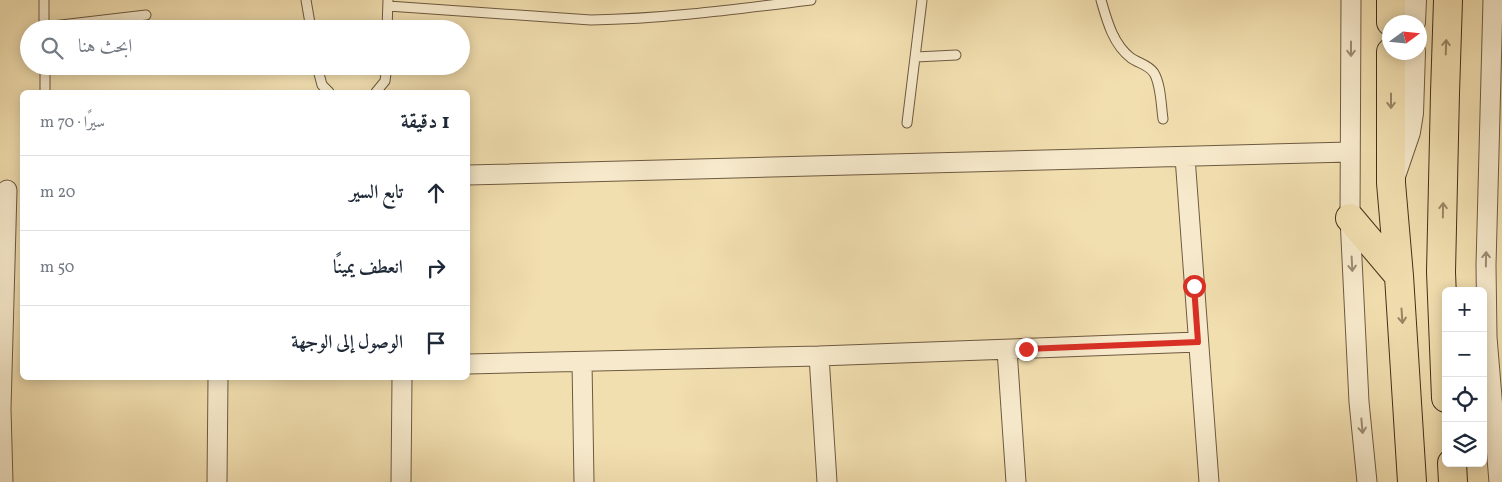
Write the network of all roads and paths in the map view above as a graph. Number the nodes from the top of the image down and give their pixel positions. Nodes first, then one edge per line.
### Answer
1 (44, 0) edge
2 (306, 0) edge
3 (811, 0) edge
4 (922, 0) edge
5 (1100, 0) edge
6 (1351, 0) edge
7 (1391, 0) edge
8 (1414, 0) edge
9 (1448, 0) edge
10 (1493, 0) edge
11 (388, 3) edge
12 (146, 15) dead end
13 (1391, 15) edge
14 (1413, 15) edge
15 (44, 20) edge
16 (107, 20) edge
17 (309, 20) edge
18 (388, 20) edge
19 (956, 55) dead end
20 (916, 57) junction
21 (1391, 60) edge
22 (1412, 60) edge
23 (45, 75) edge
24 (319, 75) edge
25 (386, 75) edge
26 (45, 90) edge
27 (327, 90) edge
28 (378, 90) edge
29 (1163, 119) dead end
30 (907, 123) dead end
31 (1496, 128) edge
32 (1350, 152) junction
33 (1185, 156) junction
34 (470, 175) edge
35 (1391, 183) junction
36 (10, 190) edge
37 (1350, 218) junction
38 (1399, 276) junction
39 (1198, 342) junction
40 (1007, 350) junction
41 (818, 356) junction
42 (582, 362) junction
43 (470, 364) edge
44 (1445, 377) edge
45 (218, 380) edge
46 (402, 380) edge
47 (1452, 467) edge
48 (3, 482) edge
49 (217, 482) edge
50 (401, 482) edge
51 (584, 482) edge
52 (827, 482) edge
53 (1016, 482) edge
54 (1209, 482) edge
55 (1367, 482) edge
56 (1412, 482) edge
57 (1453, 482) edge
58 (1498, 482) edge

1 - 15 lane
2 - 17 lane
3 - 11 lane
4 - 20 lane
5 - 29 lane
6 -> 32 street
7 - 13 main road
8 - 14 street
44 -> 9 main road
10 - 31 street
11 - 18 lane
12 - 16 lane
19 - 20 lane
20 - 30 lane
21 -> 35 main road
22 - 35 street
23 - 26 lane
24 - 27 lane
25 - 28 lane
58 -> 31 street
32 - 33 street
32 - 37 street
33 - 34 street
33 - 39 street
35 - 38 main road
36 - 48 street
37 - 38 main road
37 -> 55 street
38 -> 56 main road
39 - 40 street
39 - 54 street
40 - 41 street
40 - 53 street
41 - 42 street
41 - 52 street
42 - 43 street
42 - 51 street
45 - 49 street
46 - 50 street
47 - 57 main road

